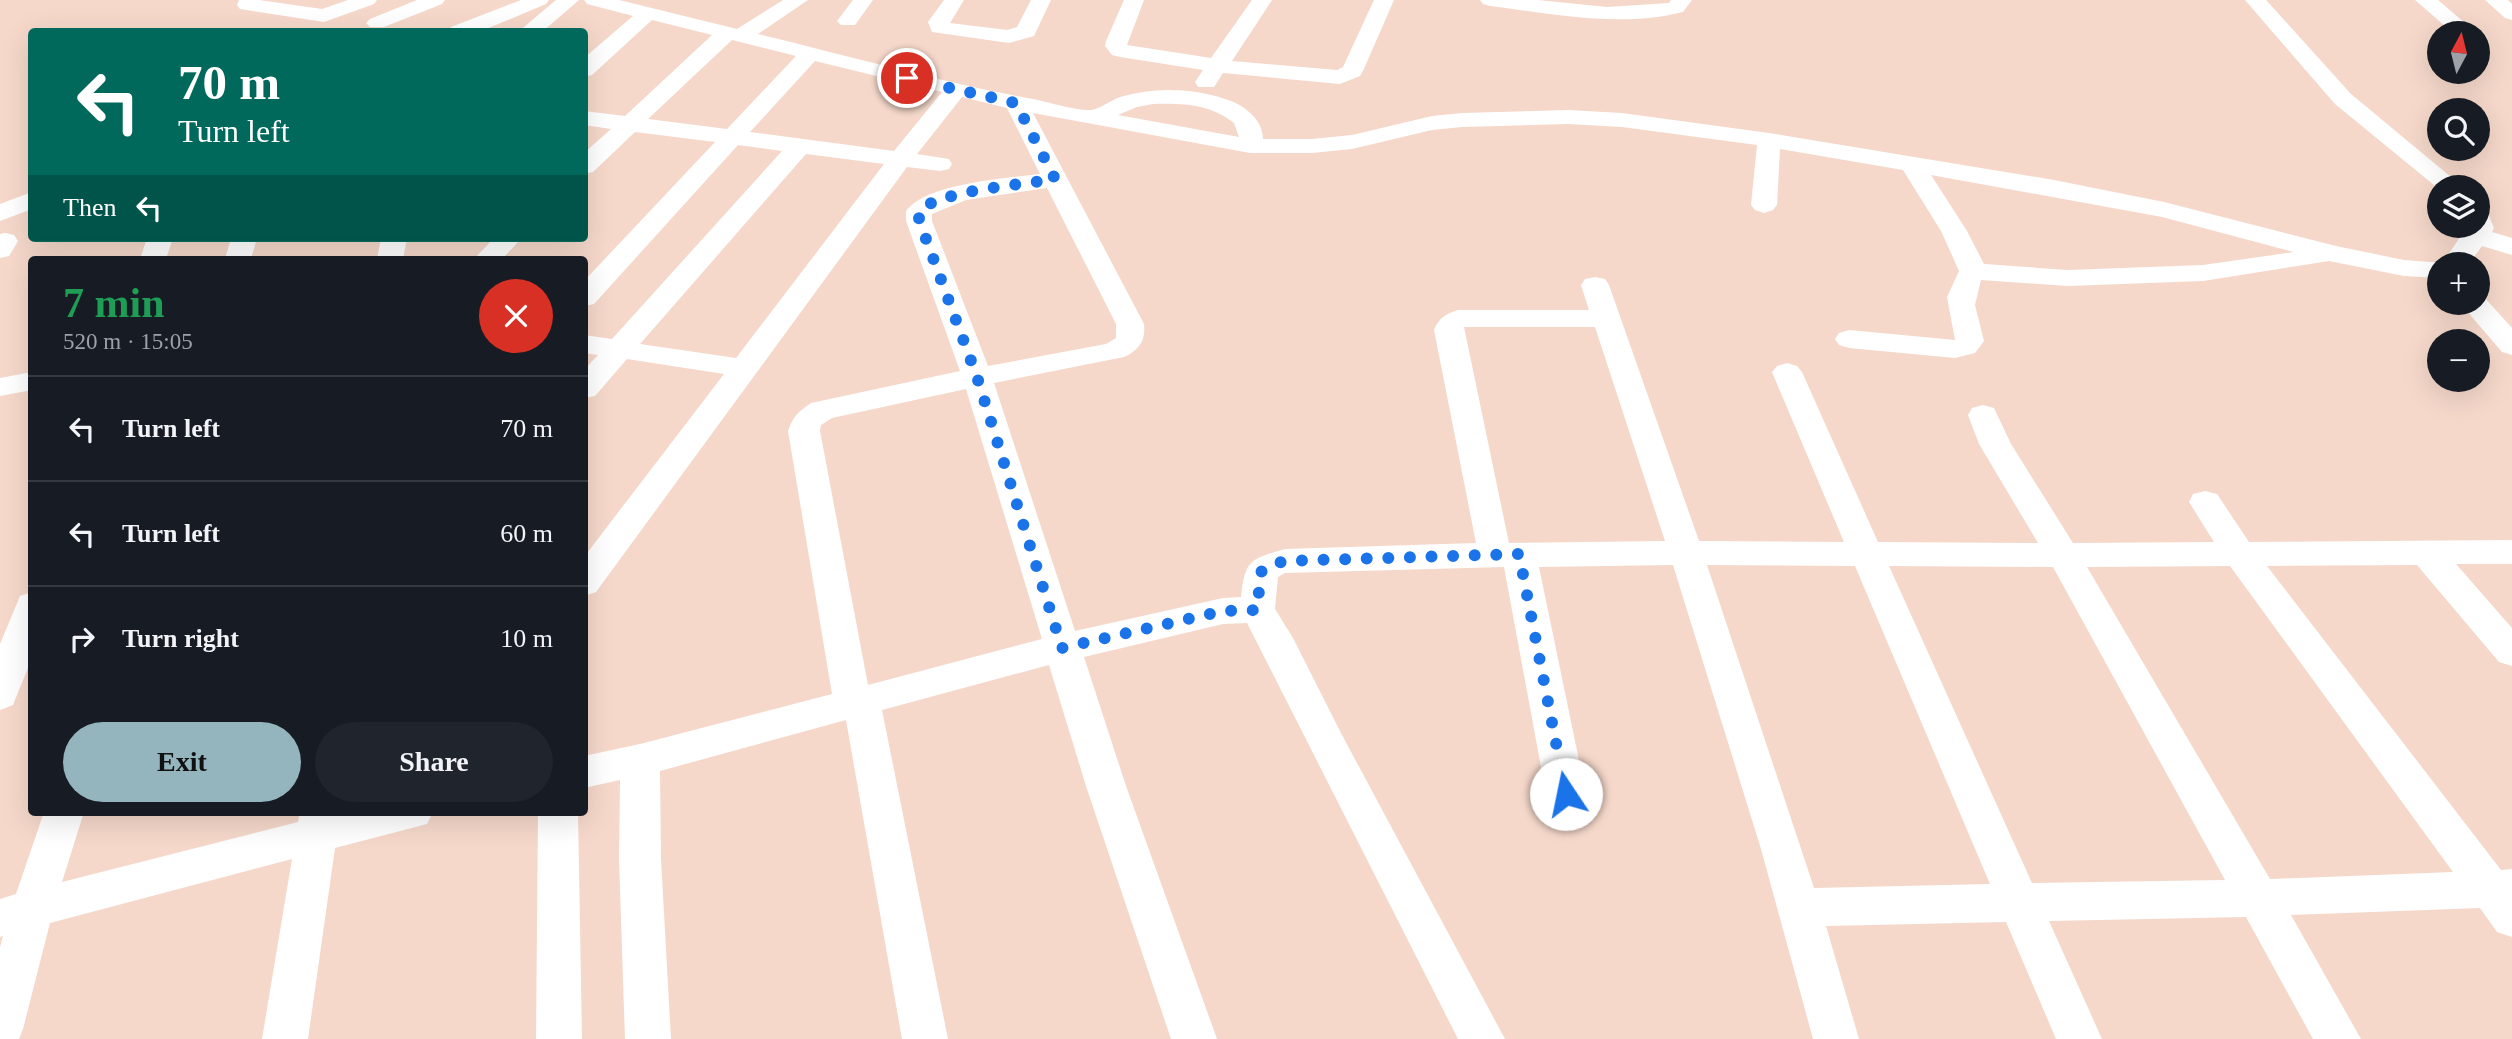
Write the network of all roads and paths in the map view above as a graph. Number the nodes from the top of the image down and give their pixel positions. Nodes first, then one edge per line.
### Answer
1 (249, 0) edge
2 (367, 0) edge
3 (435, 0) edge
4 (539, 0) edge
5 (569, 0) edge
6 (594, 0) edge
7 (798, 0) edge
8 (863, 0) edge
9 (954, 0) edge
10 (1041, 0) edge
11 (1134, 0) edge
12 (1262, 0) edge
13 (1384, 0) edge
14 (1490, 0) edge
15 (1682, 0) edge
16 (2255, 0) edge
17 (2425, 0) edge
18 (2495, 0) edge
19 (1573, 4) edge
20 (308, 7) edge
21 (649, 13) junction
22 (2512, 14) edge
23 (848, 21) dead end
24 (2451, 21) edge
25 (377, 23) dead end
26 (469, 28) edge
27 (533, 28) edge
28 (735, 34) junction
29 (811, 52) junction
30 (588, 66) edge
31 (1217, 66) junction
32 (956, 90) junction
33 (1194, 99) junction
34 (1016, 103) junction
35 (1095, 117) junction
36 (588, 119) edge
37 (631, 124) junction
38 (733, 138) junction
39 (1769, 140) junction
40 (800, 146) junction
41 (1250, 146) junction
42 (900, 159) junction
43 (588, 163) edge
44 (940, 164) dead end
45 (1912, 165) junction
46 (2436, 175) edge
47 (1055, 179) junction
48 (28, 202) edge
49 (1764, 205) dead end
50 (0, 213) edge
51 (2490, 233) edge
52 (505, 242) edge
53 (2512, 247) edge
54 (2335, 254) junction
55 (490, 256) edge
56 (2427, 269) edge
57 (1973, 271) junction
58 (588, 294) edge
59 (2485, 315) edge
60 (1849, 339) dead end
61 (588, 345) edge
62 (2512, 346) edge
63 (621, 349) junction
64 (744, 368) junction
65 (1787, 372) dead end
66 (977, 377) junction
67 (28, 382) edge
68 (588, 385) edge
69 (0, 387) edge
70 (1983, 415) dead end
71 (2205, 502) dead end
72 (2425, 551) junction
73 (2512, 552) edge
74 (1687, 553) junction
75 (2239, 553) junction
76 (1507, 554) junction
77 (1868, 554) junction
78 (2063, 555) junction
79 (588, 578) edge
80 (1258, 593) junction
81 (28, 615) edge
82 (16, 646) edge
83 (1062, 648) junction
84 (2512, 652) edge
85 (0, 695) edge
86 (857, 704) junction
87 (640, 760) junction
88 (588, 771) edge
89 (1566, 794) dead end
90 (62, 816) edge
91 (381, 816) edge
92 (558, 816) edge
93 (317, 824) edge
94 (2256, 898) junction
95 (2505, 898) edge
96 (2018, 902) junction
97 (1800, 906) junction
98 (16, 914) edge
99 (0, 1029) edge
100 (285, 1039) edge
101 (559, 1039) edge
102 (648, 1039) edge
103 (925, 1039) edge
104 (1194, 1039) edge
105 (1482, 1039) edge
106 (1836, 1039) edge
107 (2079, 1039) edge
108 (2338, 1039) edge

1 - 20 street
2 - 20 street
3 - 25 street
4 - 26 street
5 - 27 street
6 - 21 street
7 - 28 street
8 - 23 street
9 - 10 street
11 - 31 street
12 - 31 street
13 - 31 street
14 - 19 street
15 - 19 street
16 - 46 street
17 - 24 street
18 - 22 street
21 - 28 street
21 - 30 street
28 - 29 street
28 - 37 street
29 - 32 street
29 - 38 street
31 - 33 street
32 - 34 street
32 - 42 street
33 - 35 street
33 - 41 street
34 - 35 street
34 - 47 street
35 - 41 street
36 - 37 street
37 - 38 street
37 - 43 street
38 - 40 street
38 - 58 street
39 - 41 street
39 - 45 street
39 - 49 street
40 - 42 street
40 - 63 street
42 - 44 street
42 - 64 street
45 - 54 street
45 - 57 street
47 - 66 street
47 - 66 street
48 - 50 street
51 - 53 street
52 - 55 street
54 - 56 street
54 - 57 street
57 - 60 street
59 - 62 street
61 - 63 street
63 - 64 street
63 - 68 street
64 - 79 street
65 - 77 street
66 - 83 street
66 - 86 street
67 - 69 street
70 - 78 street
71 - 75 street
72 - 73 street
72 - 75 street
72 - 84 street
74 - 76 street
74 - 76 street
74 - 77 street
74 - 97 street
75 - 78 street
75 - 95 street
76 - 80 street
76 - 89 street
77 - 78 street
77 - 96 street
78 - 94 street
80 - 83 street
80 - 105 street
81 - 82 street
82 - 85 street
83 - 86 street
83 - 104 street
86 - 87 street
86 - 103 street
87 - 88 street
87 - 102 street
90 - 98 street
91 - 93 street
92 - 101 street
93 - 98 street
93 - 100 street
94 - 95 street
94 - 96 street
94 - 108 street
96 - 97 street
96 - 107 street
97 - 106 street
98 - 99 street

